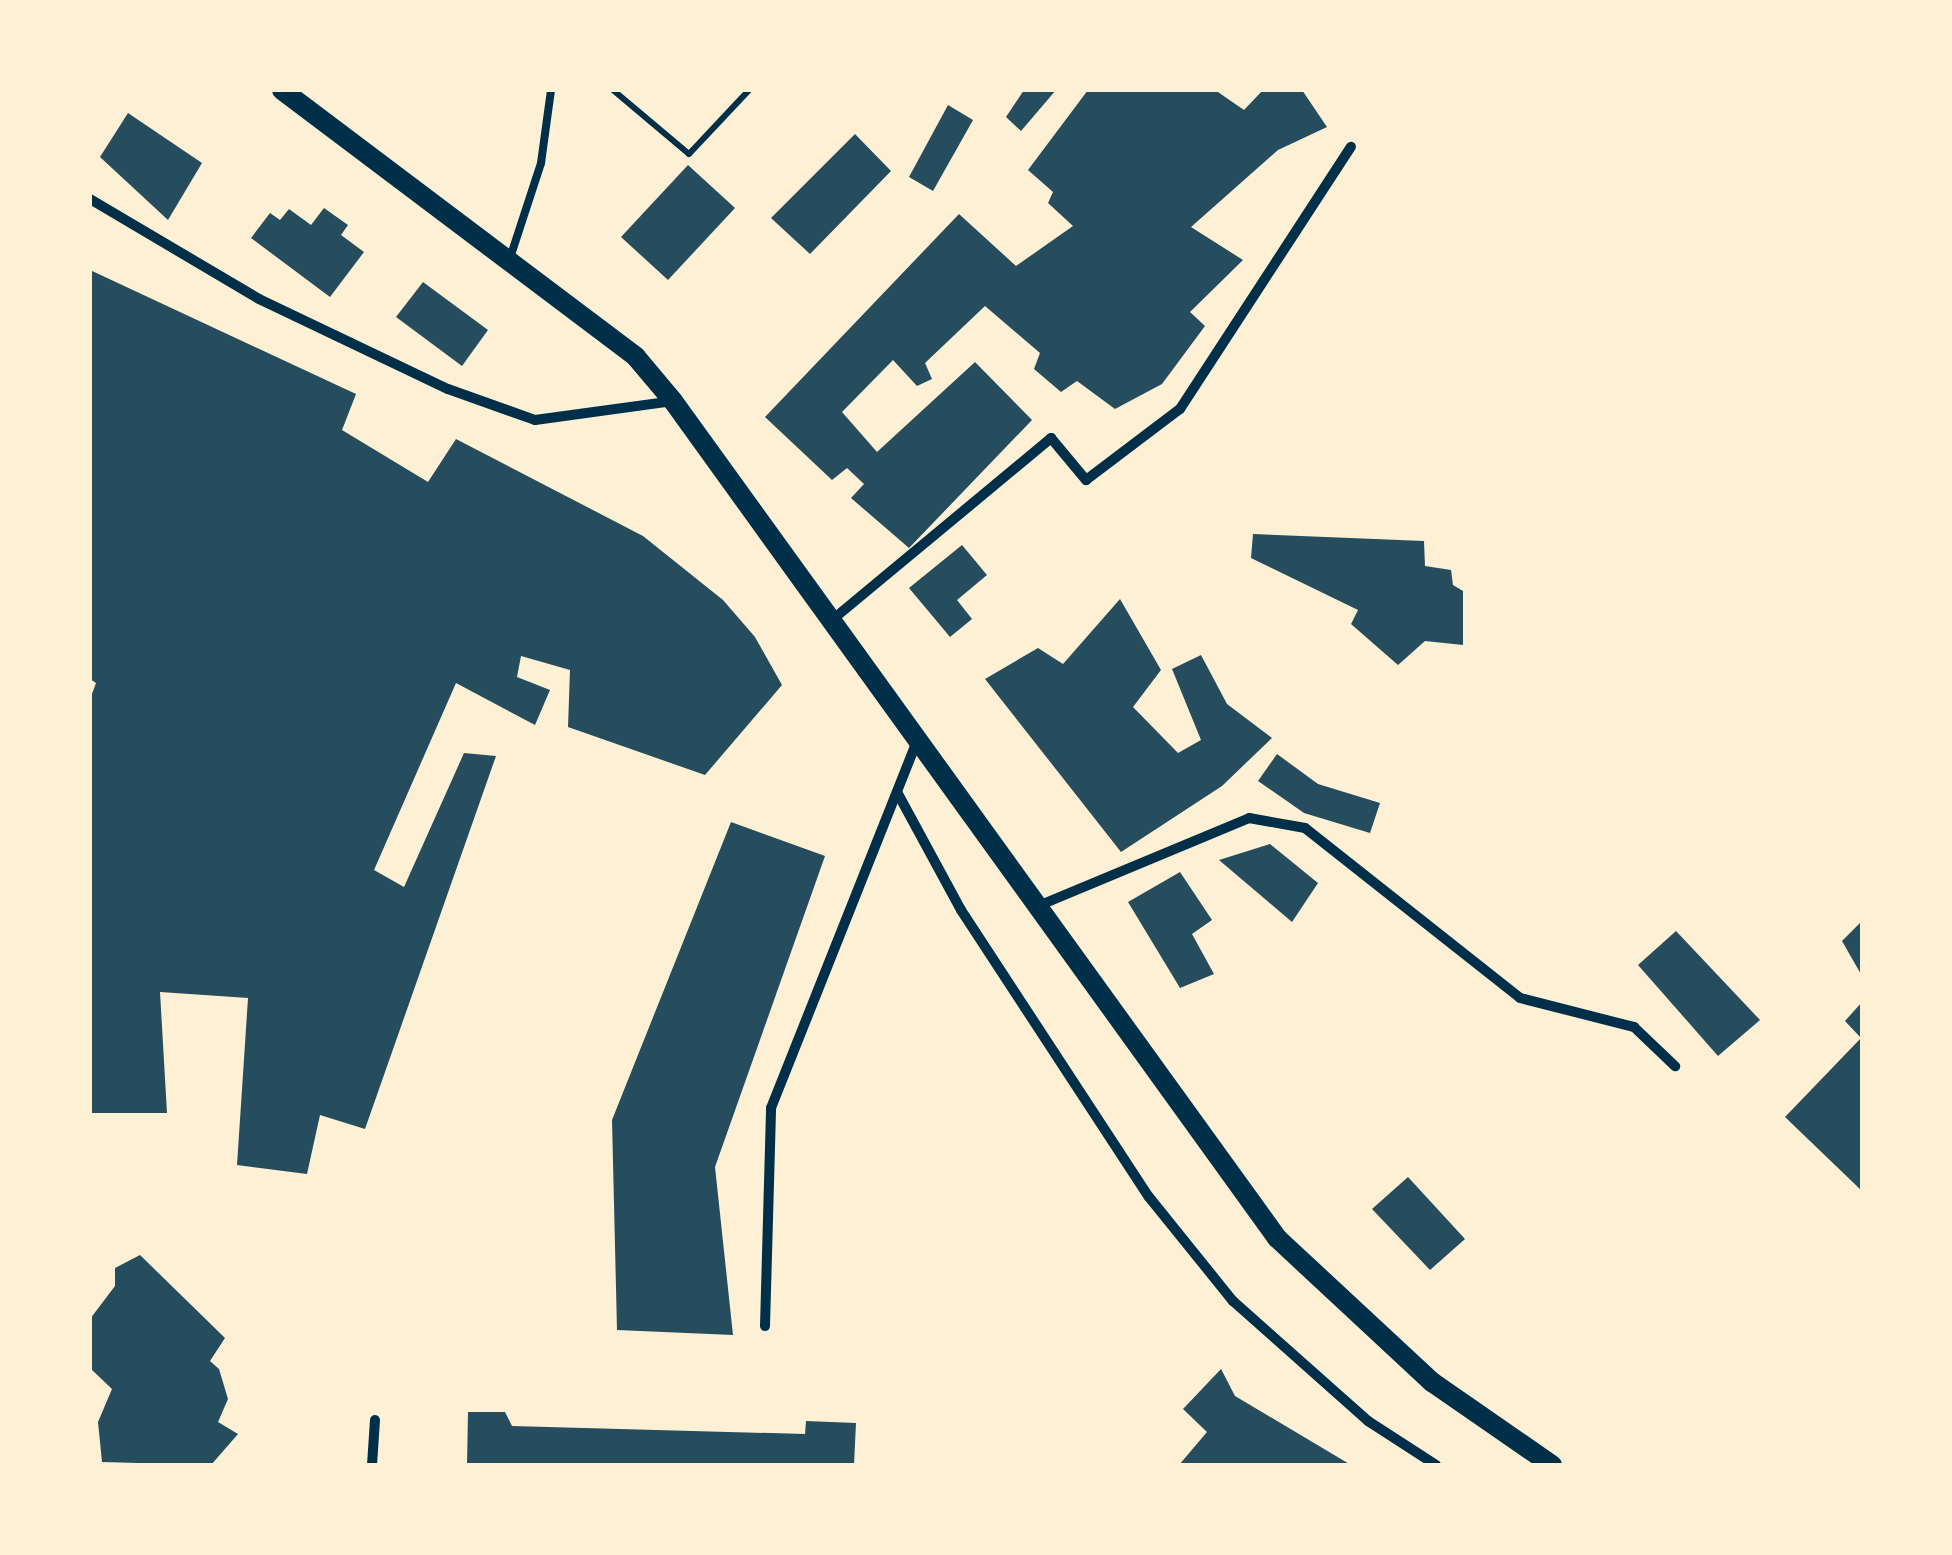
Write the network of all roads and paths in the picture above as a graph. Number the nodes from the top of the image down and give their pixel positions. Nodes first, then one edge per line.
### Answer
1 (282, 90) edge
2 (551, 90) edge
3 (613, 90) edge
4 (749, 90) edge
5 (1350, 148) dead end
6 (90, 199) edge
7 (509, 262) junction
8 (673, 401) junction
9 (831, 620) junction
10 (918, 742) junction
11 (897, 792) junction
12 (1037, 906) junction
13 (1675, 1066) dead end
14 (765, 1326) dead end
15 (375, 1420) dead end
16 (372, 1465) edge
17 (1436, 1465) edge
18 (1552, 1465) edge

1 - 7 main road
2 - 7 lane
3 - 4 path
5 - 9 street
6 - 8 street
7 - 8 main road
8 - 9 main road
9 - 10 main road
10 - 11 street
10 - 12 main road
11 - 14 street
11 - 17 street
12 - 13 street
12 - 18 main road
15 - 16 street

